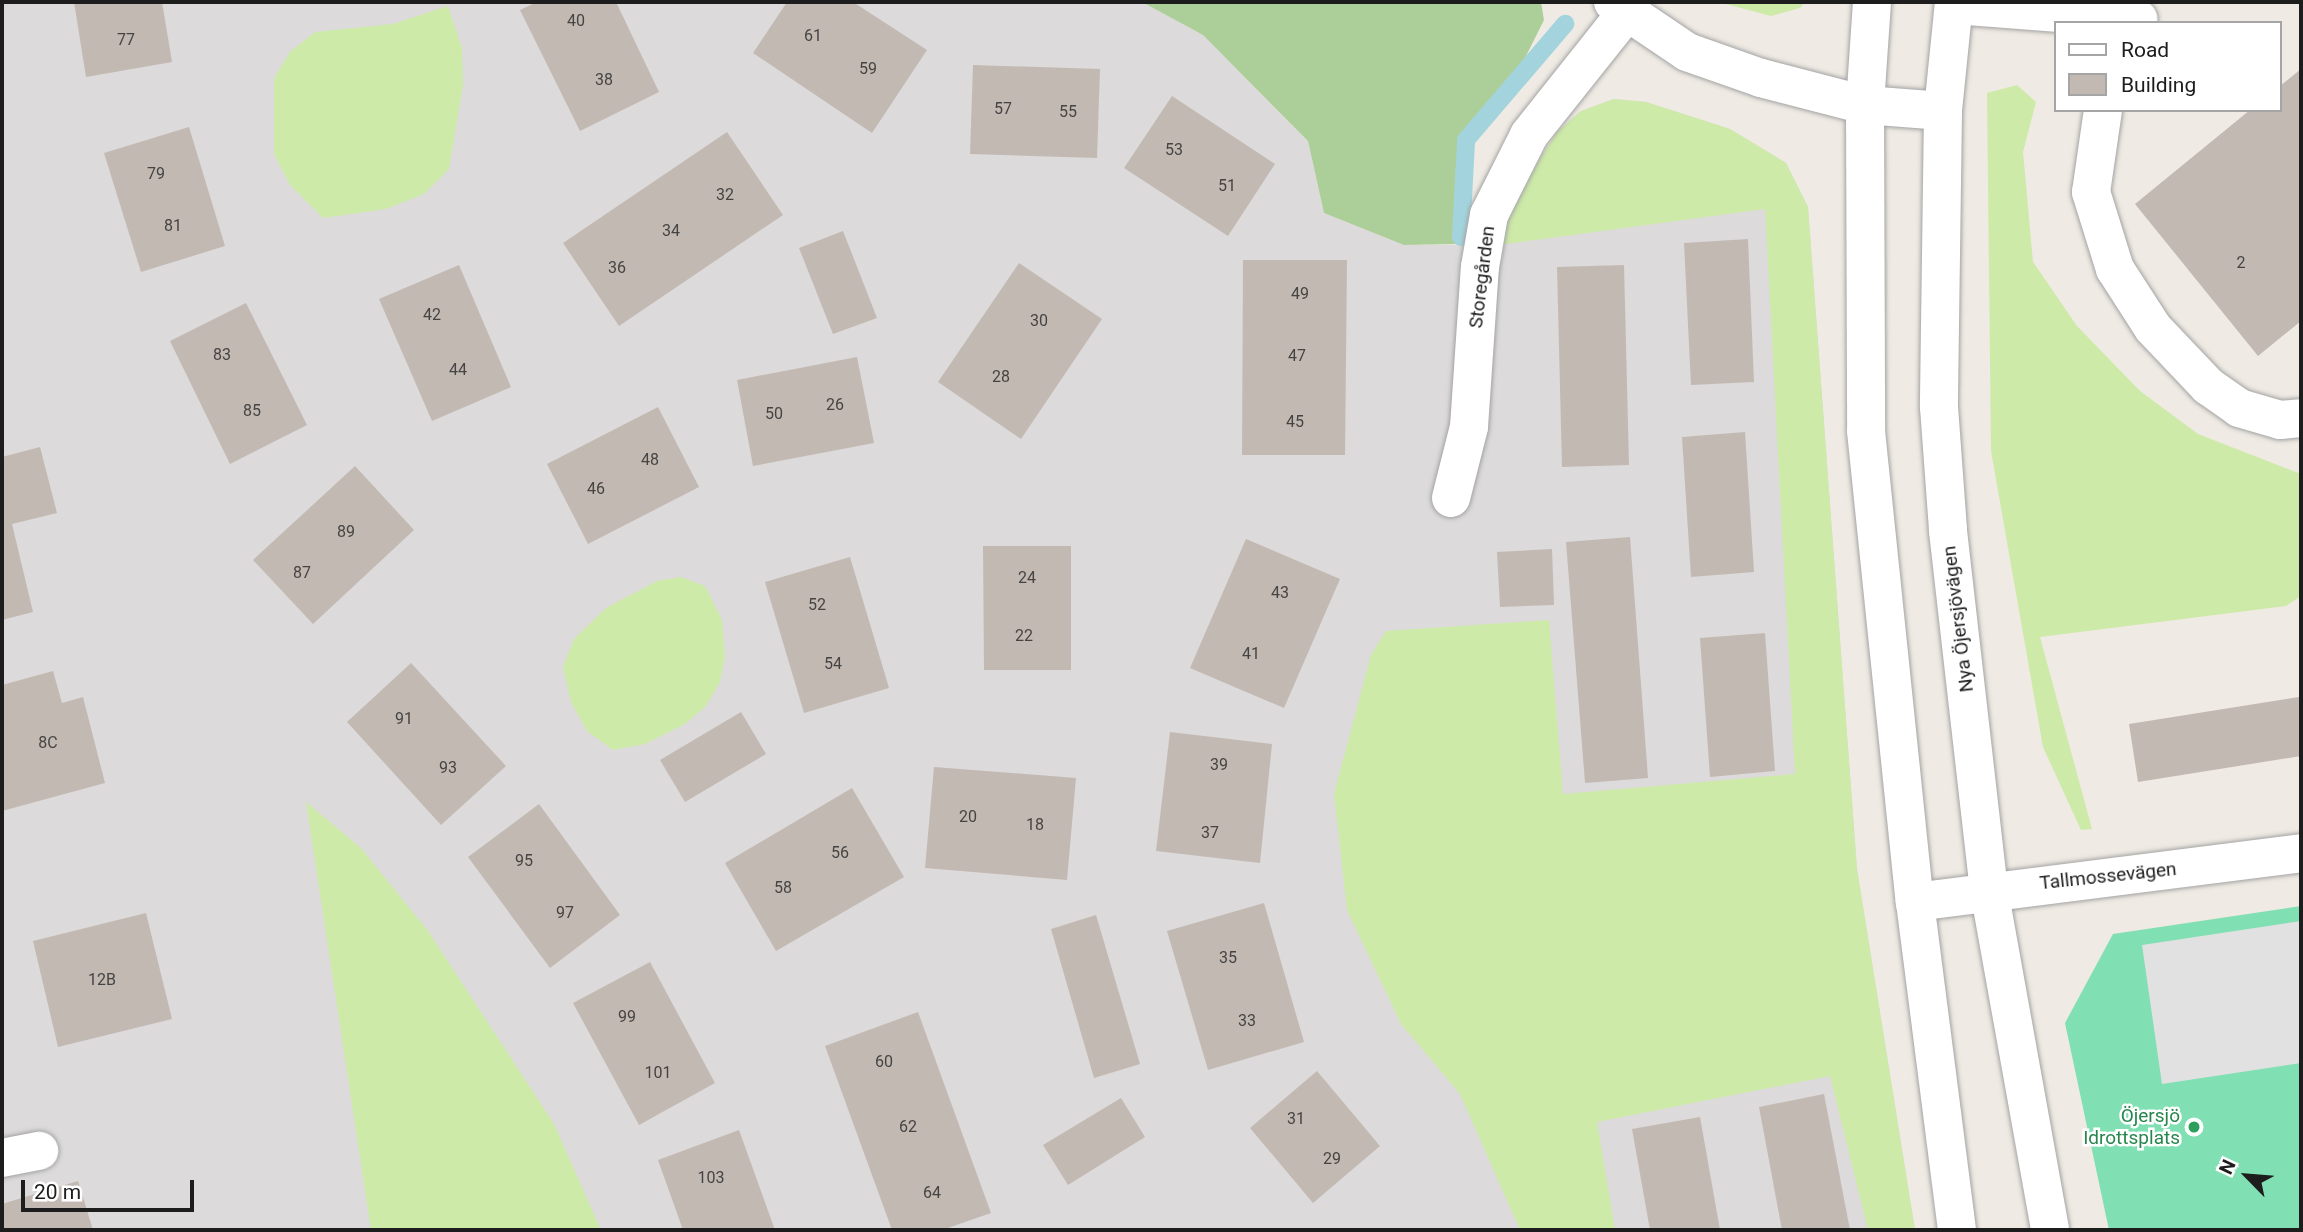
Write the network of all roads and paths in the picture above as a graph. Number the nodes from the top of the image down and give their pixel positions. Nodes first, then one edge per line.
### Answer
1 (1872, 2) edge
2 (1954, 3) edge
3 (1620, 7) edge
4 (2141, 15) edge
5 (1865, 105) junction
6 (1944, 111) junction
7 (2103, 112) edge
8 (2301, 418) edge
9 (1451, 498) dead end
10 (2301, 853) edge
11 (1989, 890) junction
12 (1915, 902) junction
13 (39, 1151) dead end
14 (2, 1158) edge
15 (1957, 1230) edge
16 (2050, 1230) edge

1 - 5 street
2 - 4 street
2 - 6 street, Nya Öjersjövägen
3 - 5 street, Storegården
3 - 9 street, Storegården
5 - 6 street, Storegården
5 - 12 street
6 - 11 street, Nya Öjersjövägen
7 - 8 street
10 - 11 street, Tallmossevägen
11 - 12 street, Tallmossevägen
11 - 16 street, Nya Öjersjövägen
12 - 15 street
13 - 14 street

